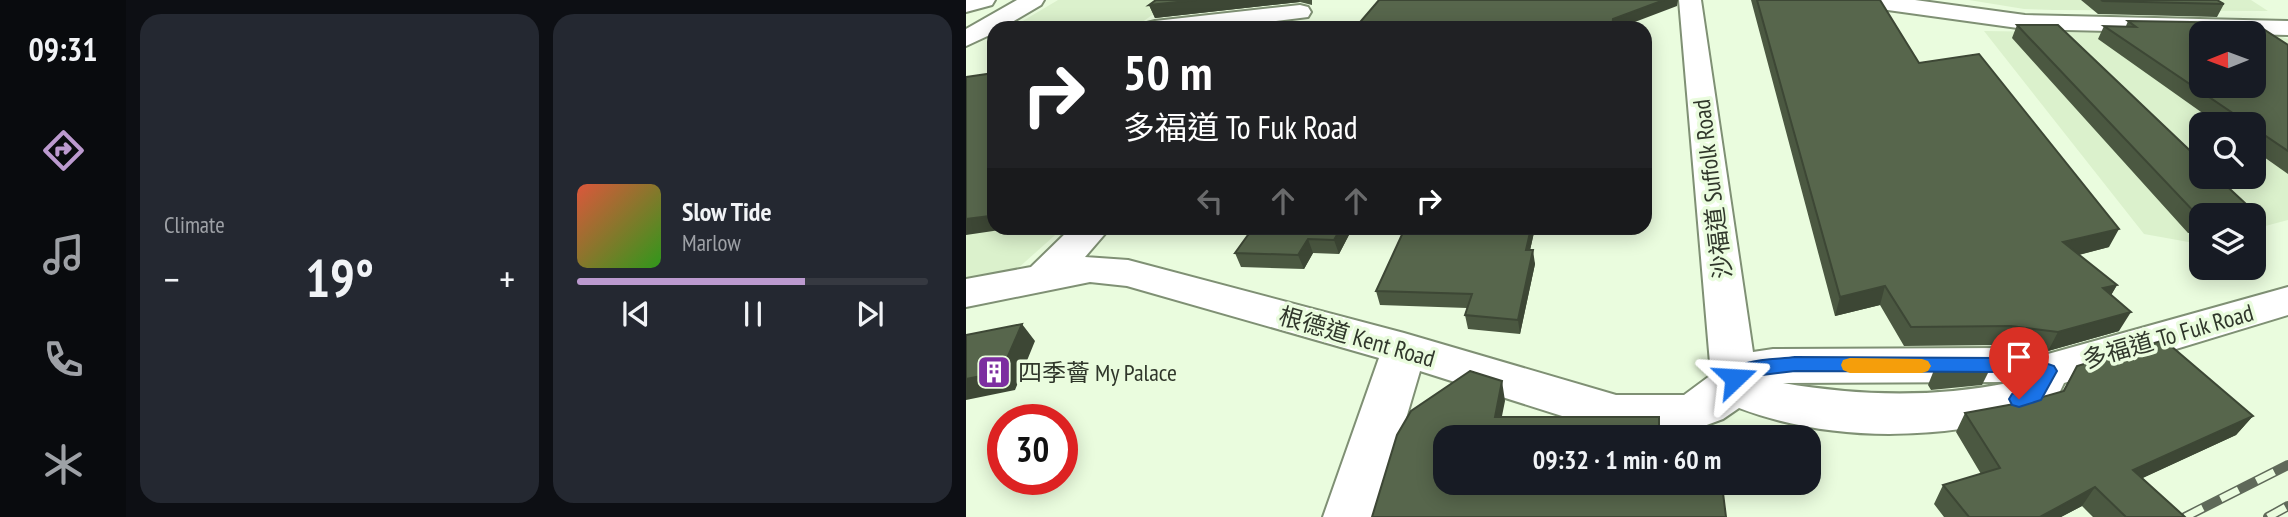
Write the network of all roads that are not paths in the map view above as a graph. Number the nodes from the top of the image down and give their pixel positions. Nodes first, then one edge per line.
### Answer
1 (984, 0) edge
2 (1033, 0) edge
3 (1690, 0) edge
4 (1866, 0) edge
5 (966, 5) edge
6 (1299, 13) edge
7 (997, 21) edge
8 (1222, 21) edge
9 (987, 27) edge
10 (2288, 28) edge
11 (966, 39) edge
12 (987, 46) edge
13 (966, 48) edge
14 (1085, 235) edge
15 (1045, 276) junction
16 (966, 293) edge
17 (2288, 301) edge
18 (1404, 349) junction
19 (1735, 378) junction
20 (1350, 517) edge

1 - 5 street
2 - 7 street
3 - 19 street, 沙福道 Suffolk Road
4 - 10 street
6 - 8 street
9 - 11 street
12 - 13 street
14 - 15 street
15 - 16 street, 根德道 Kent Road
15 - 18 street, 根德道 Kent Road
17 - 19 street, 多福道 To Fuk Road
18 - 19 street, 根德道 Kent Road
18 - 20 street

